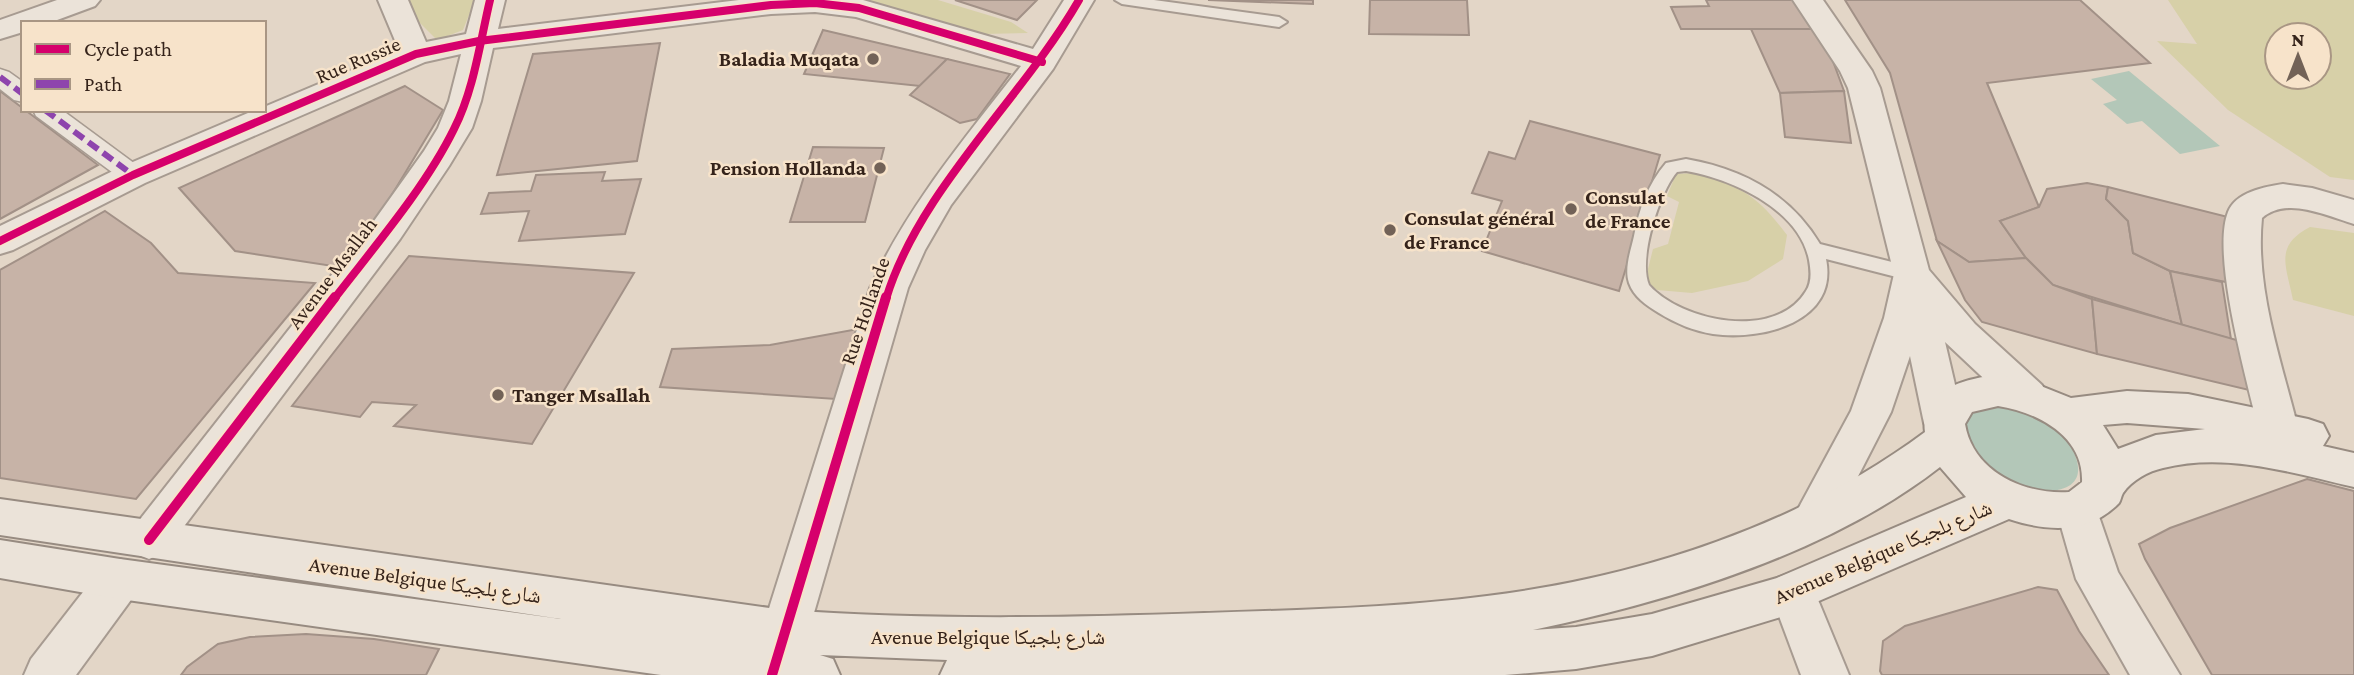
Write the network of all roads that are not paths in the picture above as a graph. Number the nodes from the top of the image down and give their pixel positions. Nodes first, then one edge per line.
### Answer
1 (85, 0) edge
2 (393, 0) edge
3 (490, 0) edge
4 (1079, 0) edge
5 (1122, 0) edge
6 (1808, 0) edge
7 (26, 21) edge
8 (1279, 22) dead end
9 (21, 23) edge
10 (0, 30) edge
11 (479, 41) junction
12 (416, 54) junction
13 (1042, 62) junction
14 (0, 77) edge
15 (21, 93) edge
16 (48, 112) edge
17 (133, 175) junction
18 (2354, 212) edge
19 (0, 241) edge
20 (1818, 250) junction
21 (1912, 274) junction
22 (2028, 396) junction
23 (2066, 415) junction
24 (2278, 428) junction
25 (1945, 431) junction
26 (2354, 447) edge
27 (2354, 470) edge
28 (2009, 500) junction
29 (2090, 500) junction
30 (0, 517) edge
31 (1813, 522) junction
32 (149, 540) junction
33 (0, 559) edge
34 (120, 579) junction
35 (1793, 592) junction
36 (786, 663) edge
37 (48, 675) edge
38 (964, 675) edge
39 (1825, 675) edge
40 (2156, 675) edge

1 - 7 street
2 - 12 street
3 - 11 street, Avenue Msallah
4 - 13 street, Rue Hollande
5 - 8 lane
6 - 21 street
9 - 10 street
11 - 12 street, Rue Russie
11 - 13 street, Rue Russie
11 - 32 street, Avenue Msallah
12 - 17 street, Rue Russie
13 - 36 street, Rue Hollande
14 - 15 street
16 - 17 street
17 - 19 street, Rue Russie
18 - 24 street
20 - 20 lane
20 - 21 lane
21 - 22 street
21 - 25 street
21 - 31 street
22 - 23 street
22 - 25 street
23 - 24 street
23 - 29 street
24 - 26 street
25 - 28 street
25 - 31 street, Avenue Belgique شارع بلجيكا
27 - 29 street
28 - 29 street
28 - 35 street, Avenue Belgique شارع بلجيكا
29 - 40 street
30 - 32 street, Avenue Belgique شارع بلجيكا
31 - 35 street
31 - 36 street, Avenue Belgique شارع بلجيكا
32 - 36 street, Avenue Belgique شارع بلجيكا
33 - 34 street, Avenue Belgique شارع بلجيكا
34 - 36 street, Avenue Belgique شارع بلجيكا
34 - 37 street
35 - 38 street, Avenue Belgique شارع بلجيكا
35 - 39 street

